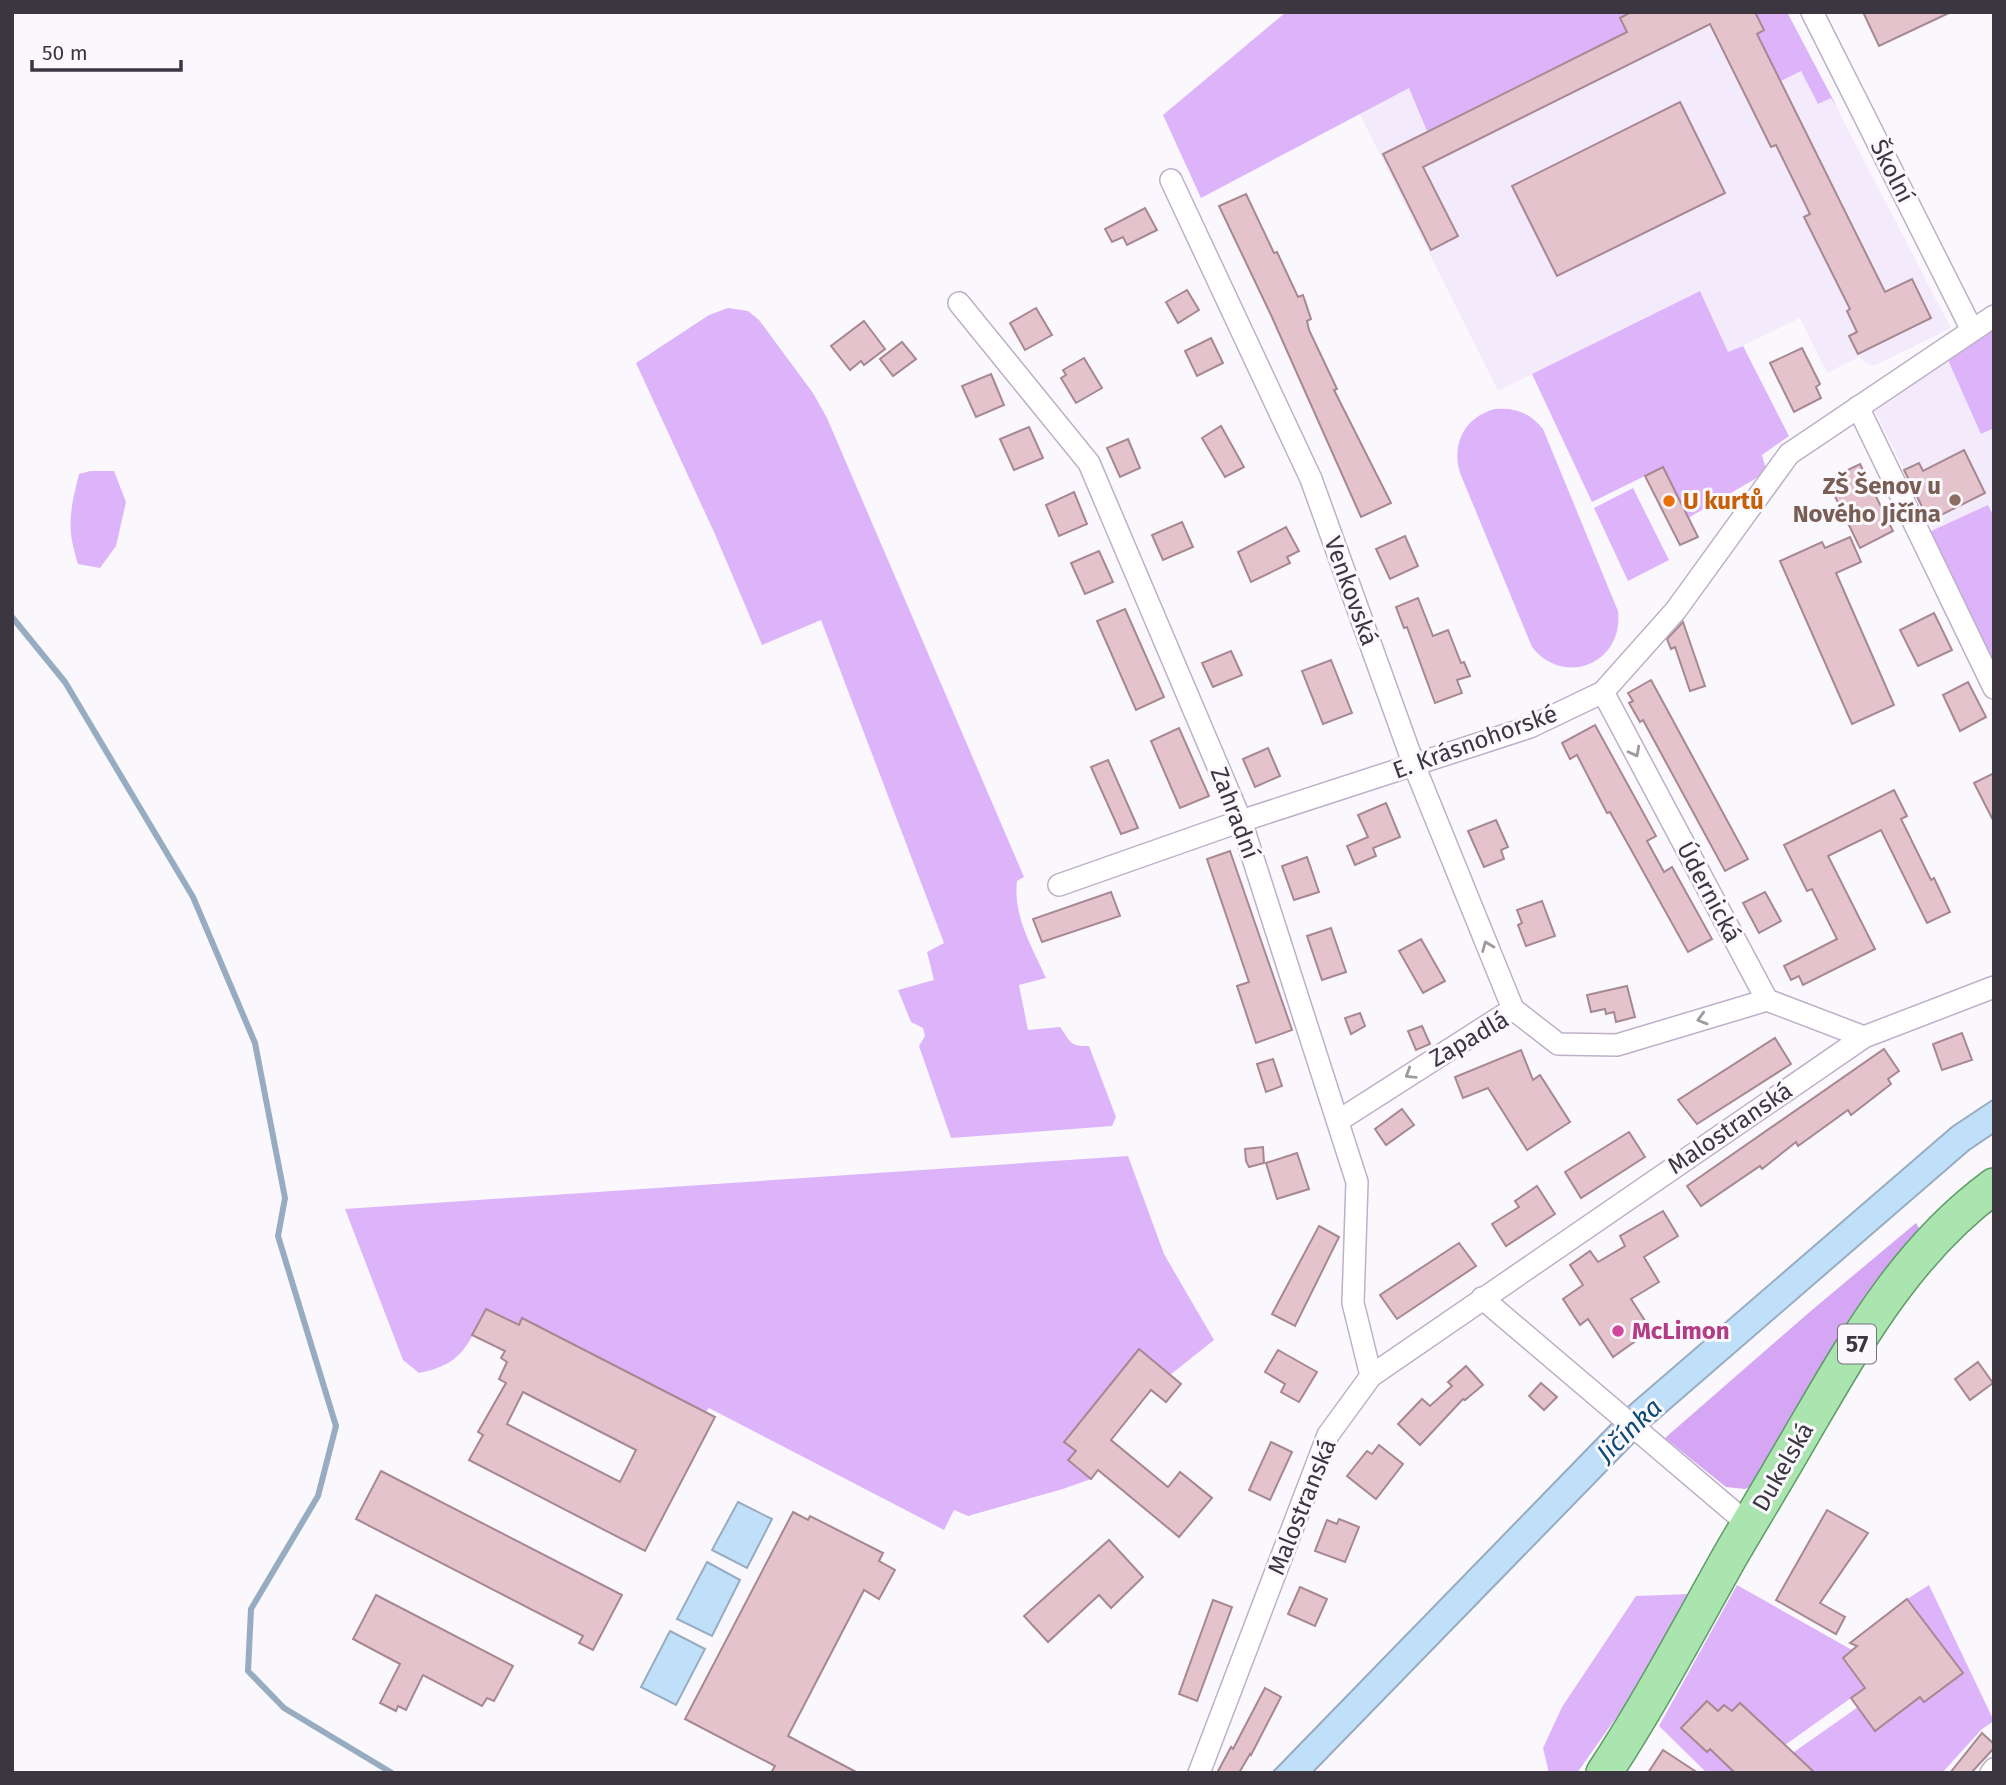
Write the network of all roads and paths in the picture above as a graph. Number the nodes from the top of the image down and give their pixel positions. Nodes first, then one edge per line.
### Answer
1 (1812, 12) edge
2 (1171, 180) dead end
3 (959, 303) dead end
4 (1994, 316) edge
5 (1972, 330) junction
6 (1858, 407) junction
7 (1994, 688) edge
8 (1603, 692) junction
9 (1414, 765) junction
10 (1241, 821) junction
11 (1059, 885) dead end
12 (1994, 987) edge
13 (1767, 1000) junction
14 (1513, 1010) junction
15 (1864, 1037) junction
16 (1338, 1121) junction
17 (1994, 1186) edge
18 (1482, 1298) junction
19 (1371, 1376) junction
20 (1749, 1525) junction
21 (1199, 1773) edge
22 (1604, 1773) edge

1 - 5 street, Školní
2 - 9 street, Venkovská
3 - 10 street, Zahradní
4 - 5 street, E. Krásnohorské
5 - 6 street, E. Krásnohorské
6 - 7 street
6 - 8 street, E. Krásnohorské
8 - 9 street, E. Krásnohorské
8 -> 13 street, Údernická
9 - 10 street, E. Krásnohorské
14 -> 9 street, Venkovská
10 - 11 street, E. Krásnohorské
10 - 16 street, Zahradní
12 - 15 street, Malostranská
13 -> 14 street, Zapadlá
13 - 15 street
14 -> 16 street, Zapadlá
15 - 18 street, Malostranská
16 - 19 street, Zahradní
17 - 20 main road, Dukelská / 57
18 - 19 street, Malostranská
18 - 20 street
19 - 21 street, Malostranská
20 - 22 main road, Dukelská / 57

